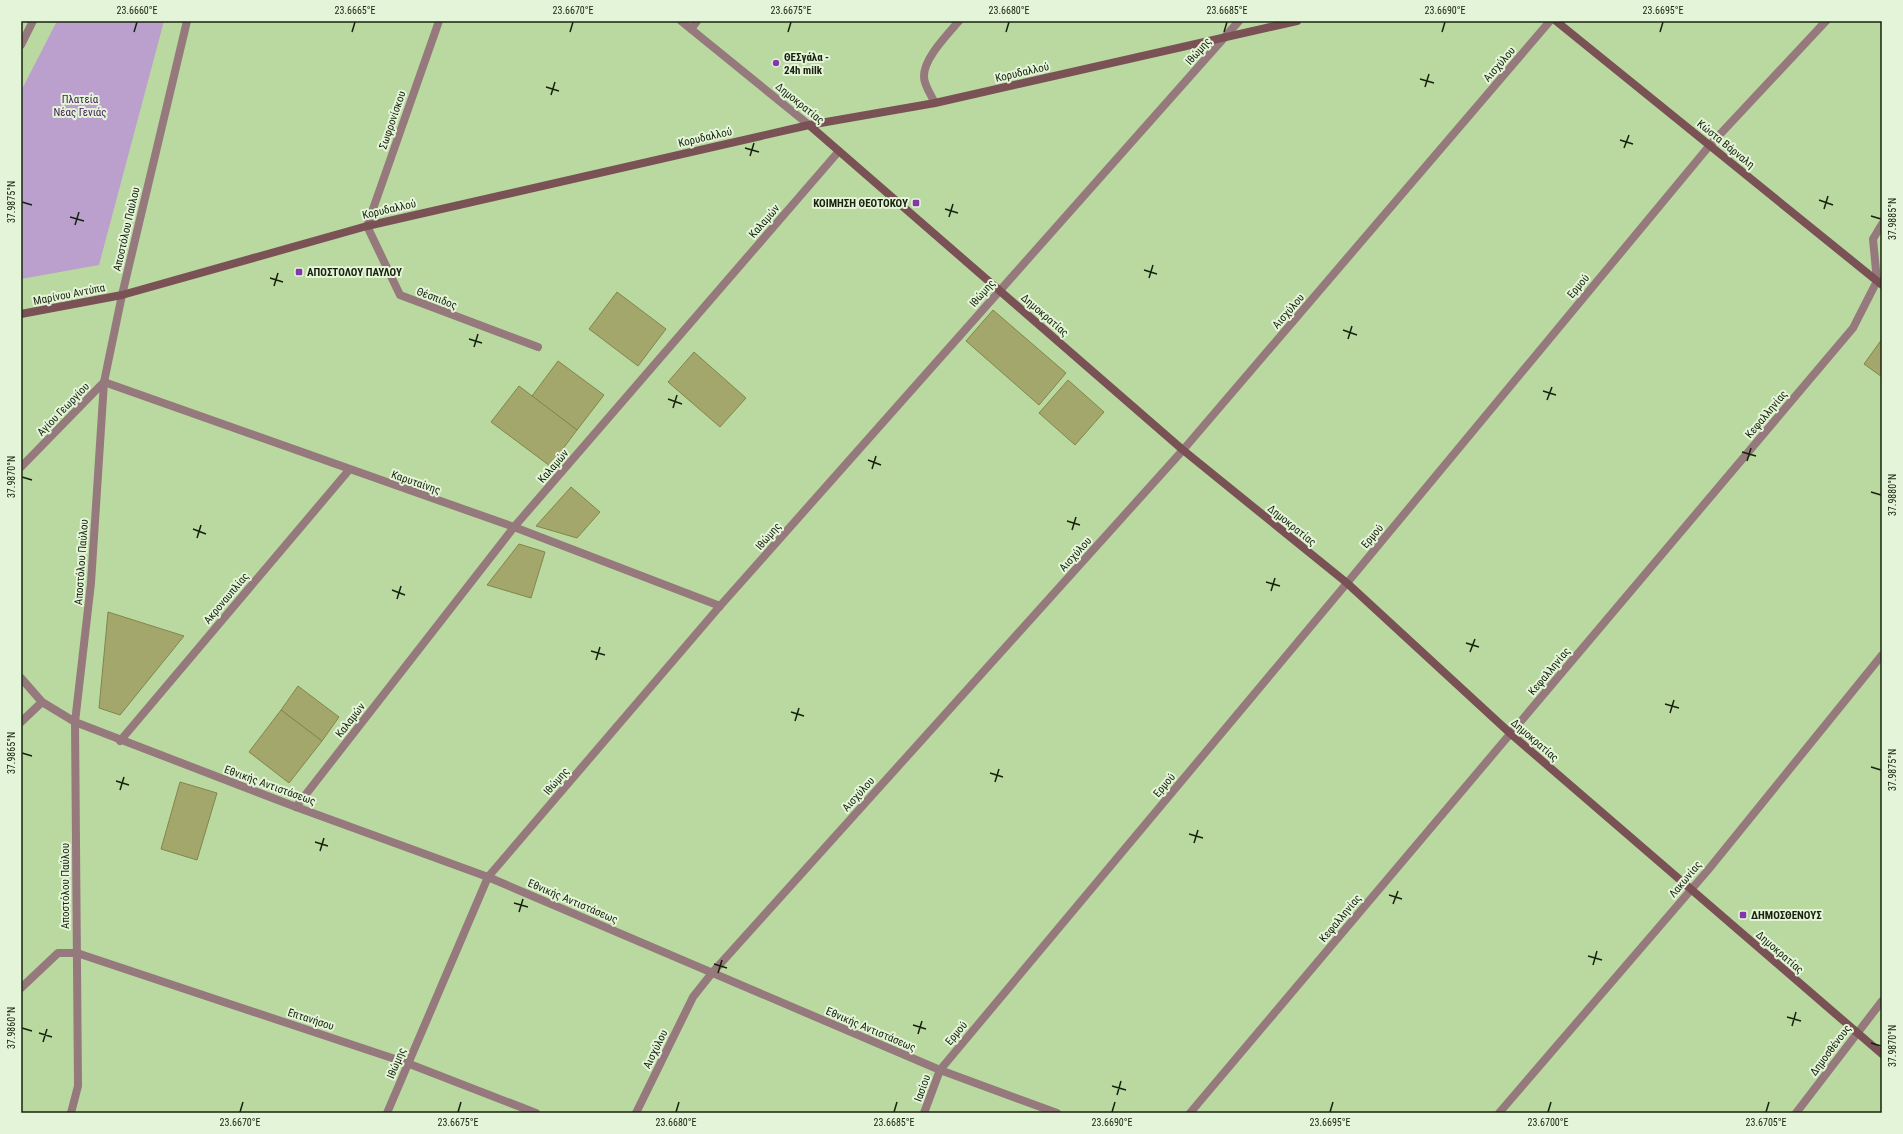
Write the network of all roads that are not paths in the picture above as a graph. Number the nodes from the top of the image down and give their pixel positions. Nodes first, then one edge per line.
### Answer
1 (34, 21) edge
2 (187, 21) edge
3 (439, 21) edge
4 (681, 21) edge
5 (697, 21) edge
6 (959, 21) edge
7 (1239, 21) edge
8 (1297, 21) edge
9 (1550, 21) edge
10 (1556, 21) edge
11 (1826, 21) edge
12 (691, 29) junction
13 (1226, 36) junction
14 (21, 45) edge
15 (935, 103) junction
16 (809, 125) junction
17 (1710, 145) junction
18 (839, 151) junction
19 (1882, 224) edge
20 (366, 226) junction
21 (1879, 283) edge
22 (999, 290) junction
23 (122, 295) junction
24 (21, 314) edge
25 (538, 347) dead end
26 (104, 382) junction
27 (1183, 450) junction
28 (21, 468) edge
29 (349, 470) junction
30 (514, 528) junction
31 (1347, 583) junction
32 (720, 606) junction
33 (1882, 655) edge
34 (21, 678) edge
35 (42, 702) junction
36 (21, 722) edge
37 (75, 722) junction
38 (1511, 734) junction
39 (120, 741) junction
40 (296, 807) junction
41 (488, 877) junction
42 (1691, 890) junction
43 (77, 954) junction
44 (712, 974) junction
45 (21, 988) edge
46 (1882, 1000) edge
47 (1857, 1033) junction
48 (1882, 1054) edge
49 (408, 1063) junction
50 (940, 1070) junction
51 (71, 1113) edge
52 (387, 1113) edge
53 (536, 1113) edge
54 (636, 1113) edge
55 (924, 1113) edge
56 (1057, 1113) edge
57 (1190, 1113) edge
58 (1499, 1113) edge
59 (1796, 1113) edge

1 - 14 street
2 - 23 street, Αποστόλου Παύλου
3 - 20 street, Σωφρονίσκου
4 - 12 street, Δημοκρατίας
5 - 12 street
6 - 15 street
7 - 13 street, Ιθώμης
8 - 13 street, Κορυδαλλού
9 - 27 street, Αισχύλου
10 - 17 street, Κώστα Βάρναλη
11 - 17 street, Ερμού
12 - 16 street, Δημοκρατίας
13 - 15 street, Κορυδαλλού
13 - 22 street, Ιθώμης
15 - 16 street, Κορυδαλλού
16 - 18 street, Δημοκρατίας
16 - 20 street, Κορυδαλλού
17 - 21 street, Κώστα Βάρναλη
17 - 31 street, Ερμού
18 - 22 street, Δημοκρατίας
18 - 30 street, Καλαμών
19 - 21 street
20 - 23 street, Κορυδαλλού
20 - 25 street, Θέσπιδος
21 - 38 street, Κεφαλληνίας
22 - 27 street, Δημοκρατίας
22 - 32 street, Ιθώμης
23 - 24 street, Μαρίνου Αντύπα
23 - 26 street, Αποστόλου Παύλου
26 - 28 street, Αγίου Γεωργίου
26 - 29 street, Καρυταίνης
26 - 37 street, Αποστόλου Παύλου
27 - 31 street, Δημοκρατίας
27 - 44 street, Αισχύλου
29 - 30 street, Καρυταίνης
29 - 39 street, Ακροναυπλίας
30 - 32 street, Καρυταίνης
30 - 40 street, Καλαμών
31 - 38 street, Δημοκρατίας
31 - 50 street, Ερμού
32 - 41 street, Ιθώμης
33 - 42 street, Λακωνίας
34 - 35 street, Εθνικής Αντιστάσεως
35 - 36 street
35 - 37 street, Εθνικής Αντιστάσεως
37 - 39 street, Εθνικής Αντιστάσεως
37 - 43 street, Αποστόλου Παύλου
38 - 42 street, Δημοκρατίας
38 - 57 street, Κεφαλληνίας
39 - 40 street, Εθνικής Αντιστάσεως
40 - 41 street, Εθνικής Αντιστάσεως
41 - 44 street, Εθνικής Αντιστάσεως
41 - 49 street, Ιθώμης
42 - 47 street, Δημοκρατίας
42 - 58 street, Λακωνίας
43 - 45 street, Επτανήσου
43 - 49 street, Επτανήσου
43 - 51 street, Αποστόλου Παύλου
44 - 50 street, Εθνικής Αντιστάσεως
44 - 54 street, Αισχύλου
46 - 47 street, Δημοσθένους
47 - 48 street, Δημοκρατίας
47 - 59 street, Δημοσθένους
49 - 52 street, Ιθώμης
49 - 53 street, Επτανήσου
50 - 55 street, Ιασίου
50 - 56 street, Εθνικής Αντιστάσεως

